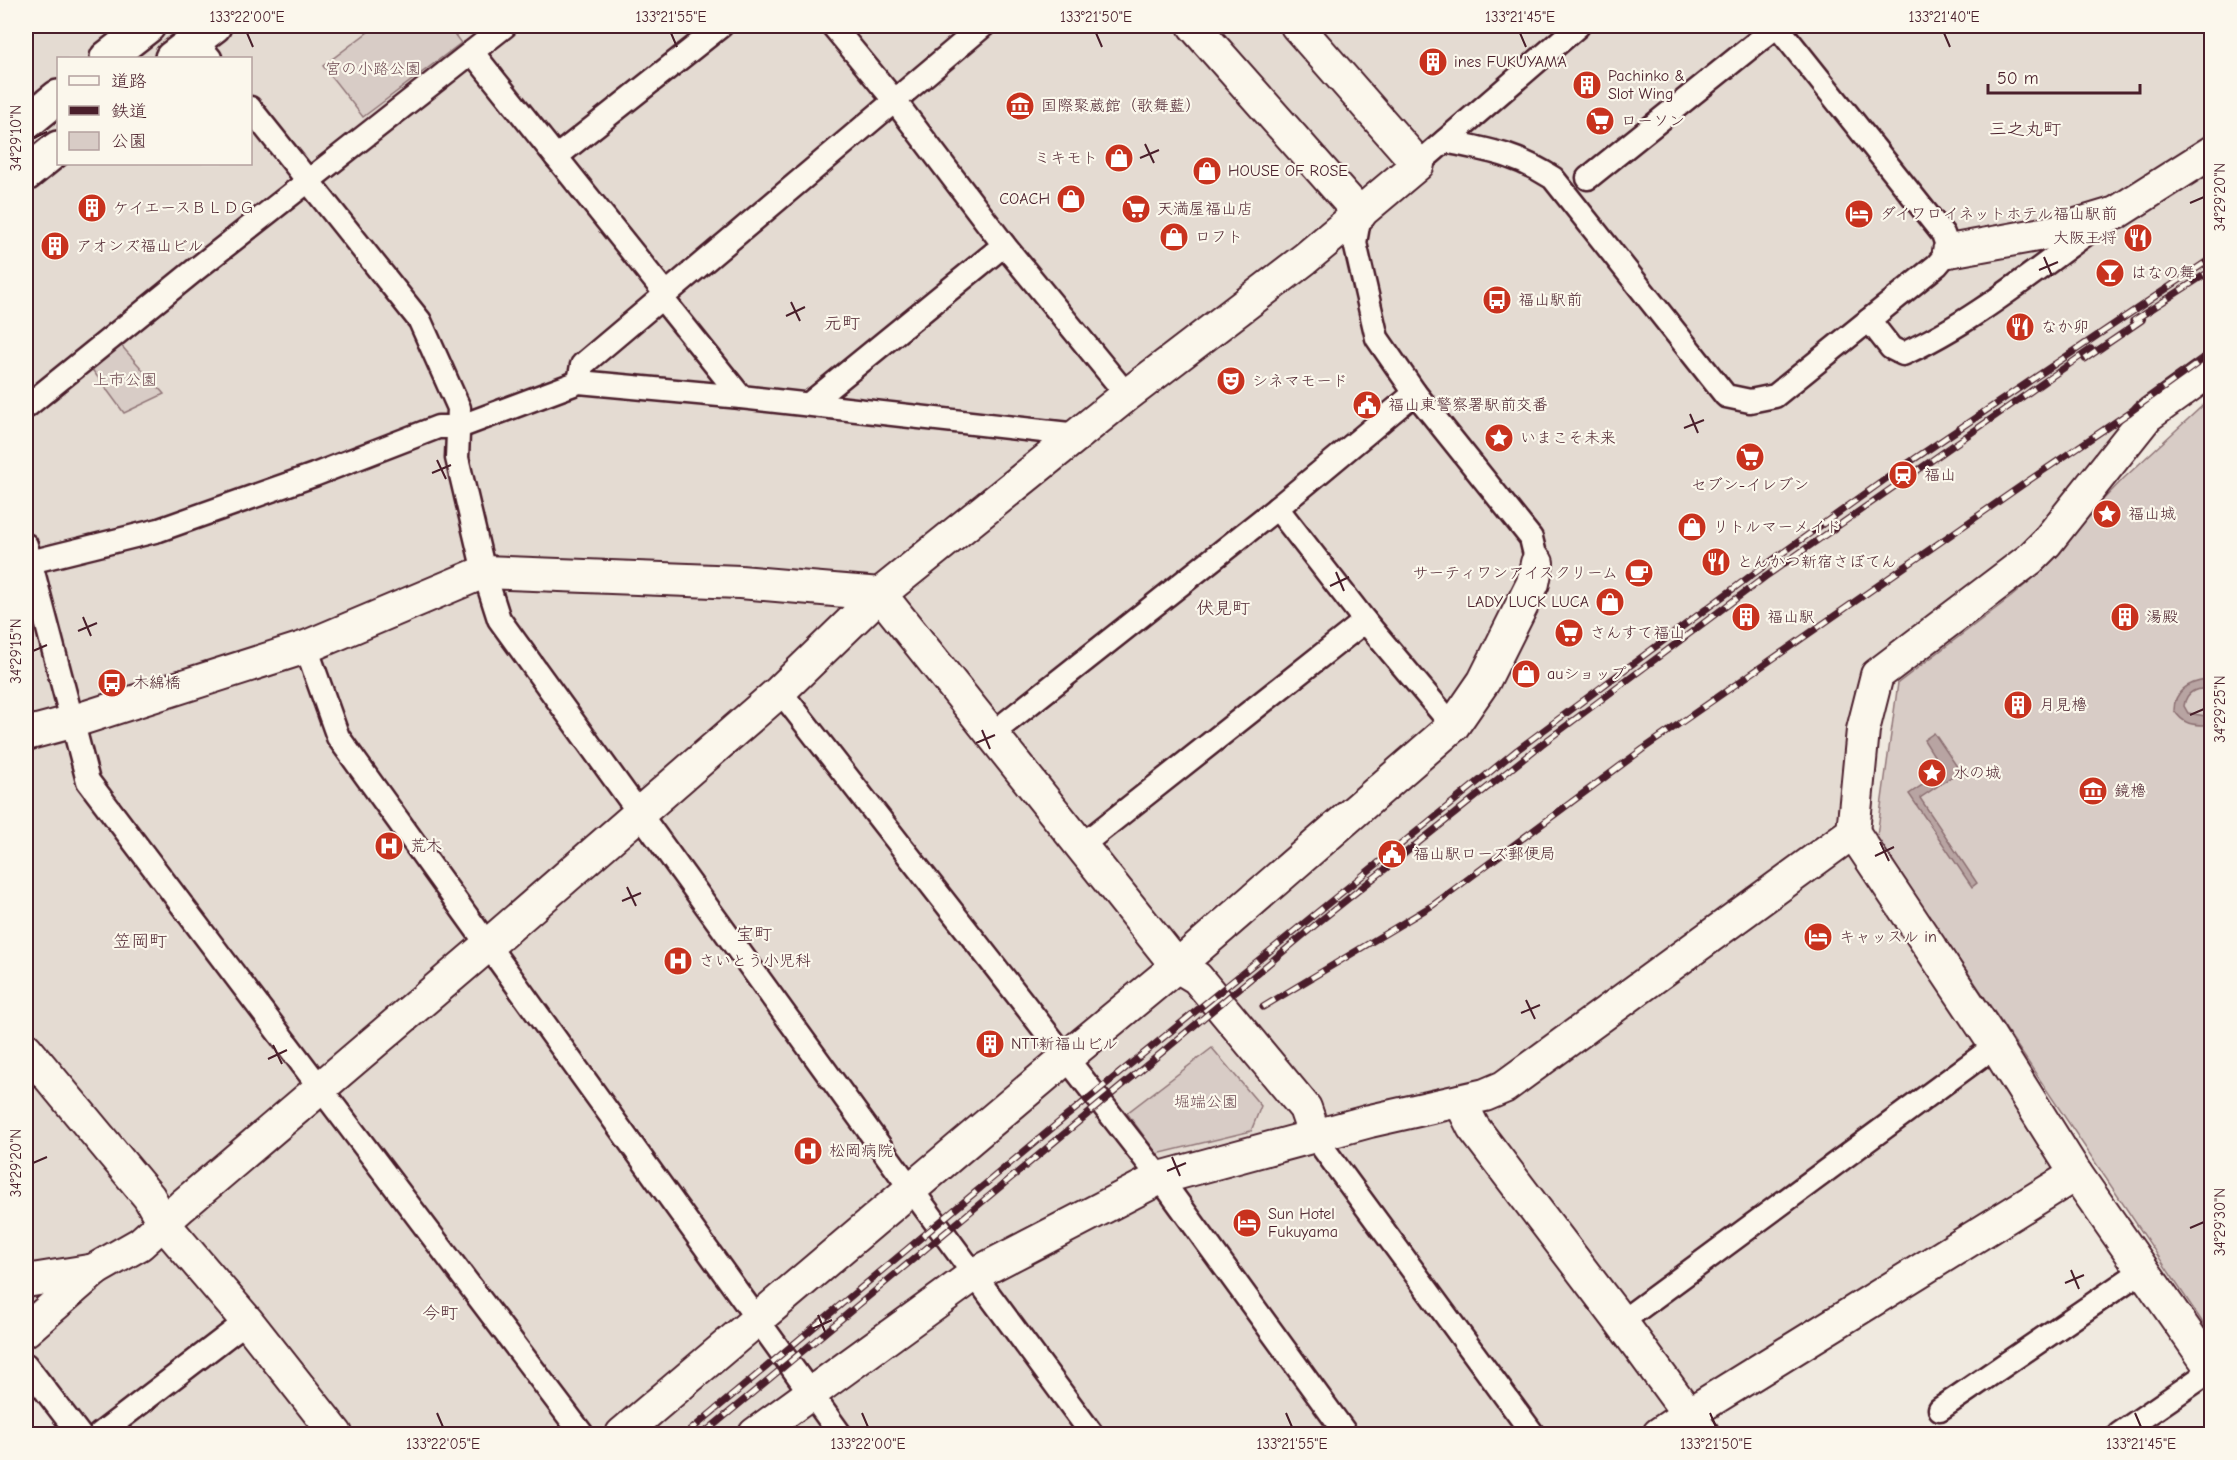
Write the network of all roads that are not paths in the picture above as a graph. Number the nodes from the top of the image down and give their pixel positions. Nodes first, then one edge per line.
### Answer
1 (148, 26) edge
2 (505, 26) edge
3 (721, 26) edge
4 (833, 26) edge
5 (1194, 26) edge
6 (1297, 26) edge
7 (1578, 26) edge
8 (977, 27) edge
9 (472, 52) junction
10 (108, 57) edge
11 (894, 100) junction
12 (252, 110) edge
13 (1445, 141) junction
14 (57, 149) edge
15 (2211, 152) edge
16 (556, 157) junction
17 (1418, 164) junction
18 (26, 174) edge
19 (1588, 178) dead end
20 (309, 180) junction
21 (2116, 213) junction
22 (1360, 214) junction
23 (1004, 245) junction
24 (1949, 251) junction
25 (663, 295) junction
26 (1869, 320) junction
27 (2211, 369) edge
28 (579, 382) junction
29 (1415, 393) junction
30 (1127, 395) junction
31 (741, 397) junction
32 (809, 404) junction
33 (26, 407) edge
34 (449, 427) junction
35 (1078, 435) junction
36 (1277, 508) junction
37 (27, 556) edge
38 (1537, 563) joint
39 (484, 572) junction
40 (880, 594) junction
41 (1365, 621) junction
42 (306, 647) junction
43 (780, 691) junction
44 (70, 722) junction
45 (1453, 726) junction
46 (993, 733) junction
47 (26, 734) edge
48 (639, 814) junction
49 (1853, 832) junction
50 (1082, 845) junction
51 (488, 945) junction
52 (1178, 966) junction
53 (1995, 1046) junction
54 (26, 1049) edge
55 (1067, 1057) junction
56 (321, 1088) junction
57 (1460, 1101) junction
58 (1315, 1137) junction
59 (2076, 1174) junction
60 (1160, 1178) junction
61 (911, 1189) junction
62 (164, 1224) junction
63 (96, 1269) junction
64 (2143, 1270) junction
65 (975, 1274) junction
66 (26, 1281) edge
67 (247, 1321) junction
68 (757, 1321) junction
69 (1621, 1322) junction
70 (26, 1330) edge
71 (26, 1365) edge
72 (2211, 1369) edge
73 (810, 1393) junction
74 (1940, 1409) dead end
75 (1695, 1425) edge
76 (79, 1434) edge
77 (100, 1434) edge
78 (336, 1434) edge
79 (582, 1434) edge
80 (622, 1434) edge
81 (755, 1434) edge
82 (840, 1434) edge
83 (1092, 1434) edge
84 (1346, 1434) edge
85 (1533, 1434) edge
86 (1659, 1434) edge
87 (2119, 1434) edge

1 - 10 highway
2 - 9 street
3 - 16 street
4 - 11 street
5 - 22 street
6 - 17 street
7 - 13 street
8 - 11 street
9 - 16 street
9 - 20 street
11 - 23 street
11 - 25 street
12 - 20 street
13 - 17 street
13 - 26 street
14 - 18 highway
15 - 21 street
16 - 25 street
17 - 22 street
19 - 24 street
20 - 33 street
20 - 34 street
21 - 24 street
21 - 26 street
22 - 29 street
22 - 30 street
23 - 30 street
23 - 32 street
24 - 26 street
25 - 28 street
25 - 31 street
27 - 49 street
28 - 31 street
28 - 34 street
29 - 36 street
29 - 38 street
30 - 35 street
31 - 32 street
32 - 35 street
34 - 37 street
34 - 39 street
35 - 40 street
36 - 41 street
36 - 46 street
37 - 44 street
38 - 45 street
39 - 40 street
39 - 42 street
39 - 48 street
40 - 43 street
40 - 46 street
41 - 45 street
41 - 50 street
42 - 44 street
42 - 51 street
43 - 48 street
43 - 55 street
44 - 47 street
44 - 56 street
45 - 52 street
46 - 50 street
48 - 51 street
48 - 61 street
49 - 53 street
49 - 57 street
50 - 52 street
51 - 56 street
51 - 68 street
52 - 55 street
52 - 58 street
53 - 59 street
53 - 69 street
54 - 62 street
55 - 60 street
55 - 61 street
56 - 62 street
56 - 79 street
57 - 58 street
57 - 69 street
58 - 60 street
58 - 85 street
59 - 64 street
59 - 75 street
60 - 65 street
60 - 84 street
61 - 65 street
61 - 68 street
62 - 63 street
62 - 67 street
63 - 66 street
63 - 70 street
64 - 72 street
64 - 74 street
65 - 73 street
65 - 83 street
67 - 77 street
67 - 78 street
68 - 73 street
68 - 80 street
69 - 75 street
71 - 76 street
72 - 87 street
73 - 81 street
73 - 82 street
75 - 86 street

